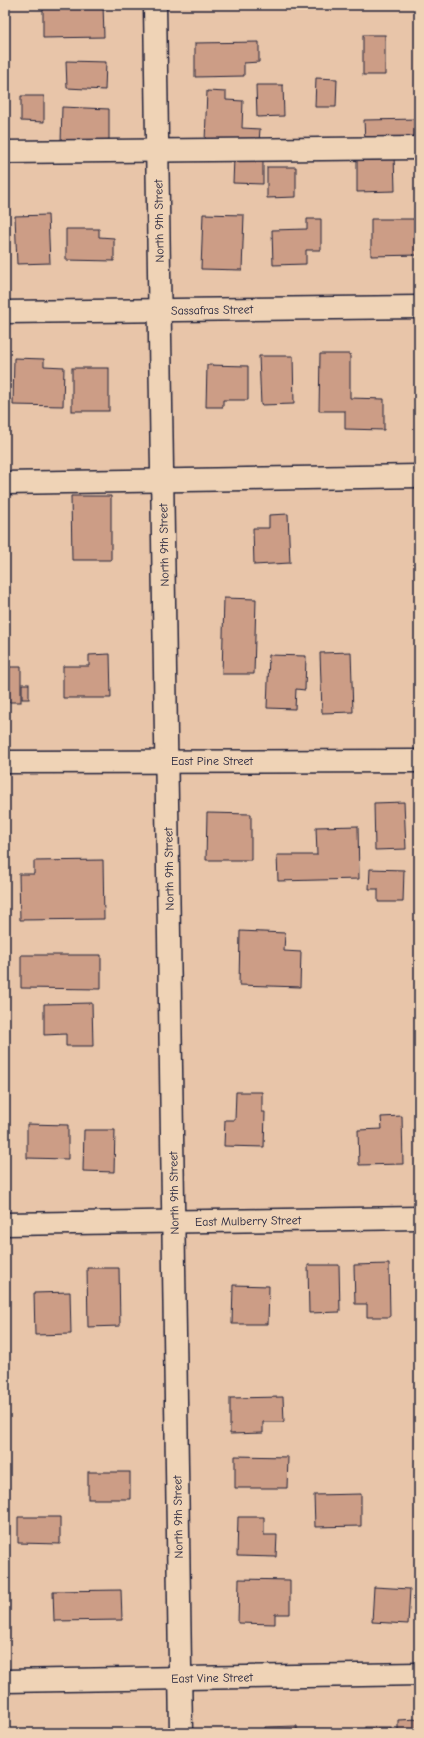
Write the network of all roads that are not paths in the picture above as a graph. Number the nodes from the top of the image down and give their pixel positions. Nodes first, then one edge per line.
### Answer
1 (155, 5) edge
2 (419, 148) edge
3 (158, 150) junction
4 (5, 152) edge
5 (419, 307) edge
6 (160, 310) junction
7 (5, 312) edge
8 (419, 476) edge
9 (163, 479) junction
10 (5, 483) edge
11 (167, 761) junction
12 (419, 761) edge
13 (5, 762) edge
14 (419, 1218) edge
15 (175, 1222) junction
16 (5, 1224) edge
17 (419, 1674) edge
18 (180, 1678) junction
19 (5, 1681) edge
20 (181, 1733) edge

1 - 3 street, North 9th Street
2 - 3 street
3 - 4 street
3 - 6 street, North 9th Street
5 - 6 street, Sassafras Street
6 - 7 street, Sassafras Street
6 - 9 street, North 9th Street
8 - 9 street
9 - 10 street
9 - 11 street, North 9th Street
11 - 12 street, East Pine Street
11 - 13 street, East Pine Street
11 - 15 street, North 9th Street
14 - 15 street, East Mulberry Street
15 - 16 street, East Mulberry Street
15 - 18 street, North 9th Street
17 - 18 street, East Vine Street
18 - 19 street, East Vine Street
18 - 20 street, North 9th Street

